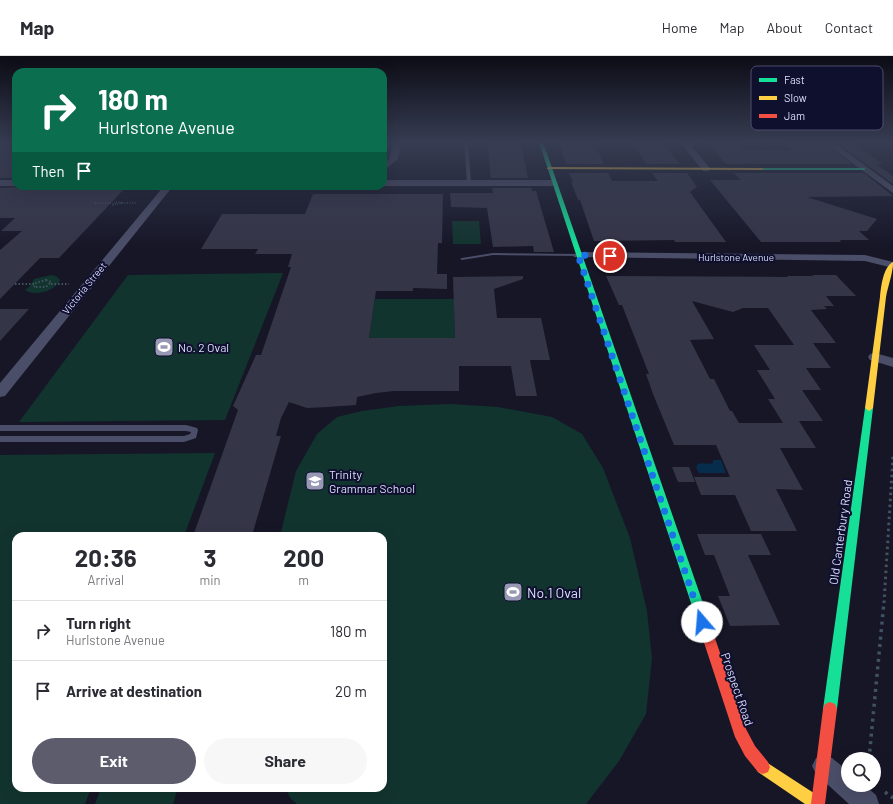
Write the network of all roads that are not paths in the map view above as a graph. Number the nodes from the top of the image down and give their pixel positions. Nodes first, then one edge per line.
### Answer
1 (469, 177) edge
2 (552, 177) edge
3 (875, 177) edge
4 (0, 183) edge
5 (12, 183) edge
6 (387, 183) edge
7 (469, 183) junction
8 (554, 183) junction
9 (166, 190) edge
10 (893, 190) edge
11 (578, 255) junction
12 (462, 259) dead end
13 (893, 265) edge
14 (876, 357) junction
15 (893, 363) edge
16 (2, 386) edge
17 (0, 428) edge
18 (0, 439) edge
19 (822, 764) junction
20 (818, 804) edge
21 (867, 804) edge

1 - 7 lane
2 - 8 street, Prospect Road
3 - 10 street
4 - 5 street
6 - 7 street
7 - 8 street
8 - 11 street, Prospect Road
9 - 16 street, Victoria Street
11 - 12 lane
11 - 13 street, Hurlstone Avenue
11 - 20 street, Prospect Road
13 - 14 street, Old Canterbury Road
14 - 15 street
14 - 19 street, Old Canterbury Road
17 - 18 lane
19 - 20 street, Old Canterbury Road
19 - 21 street

